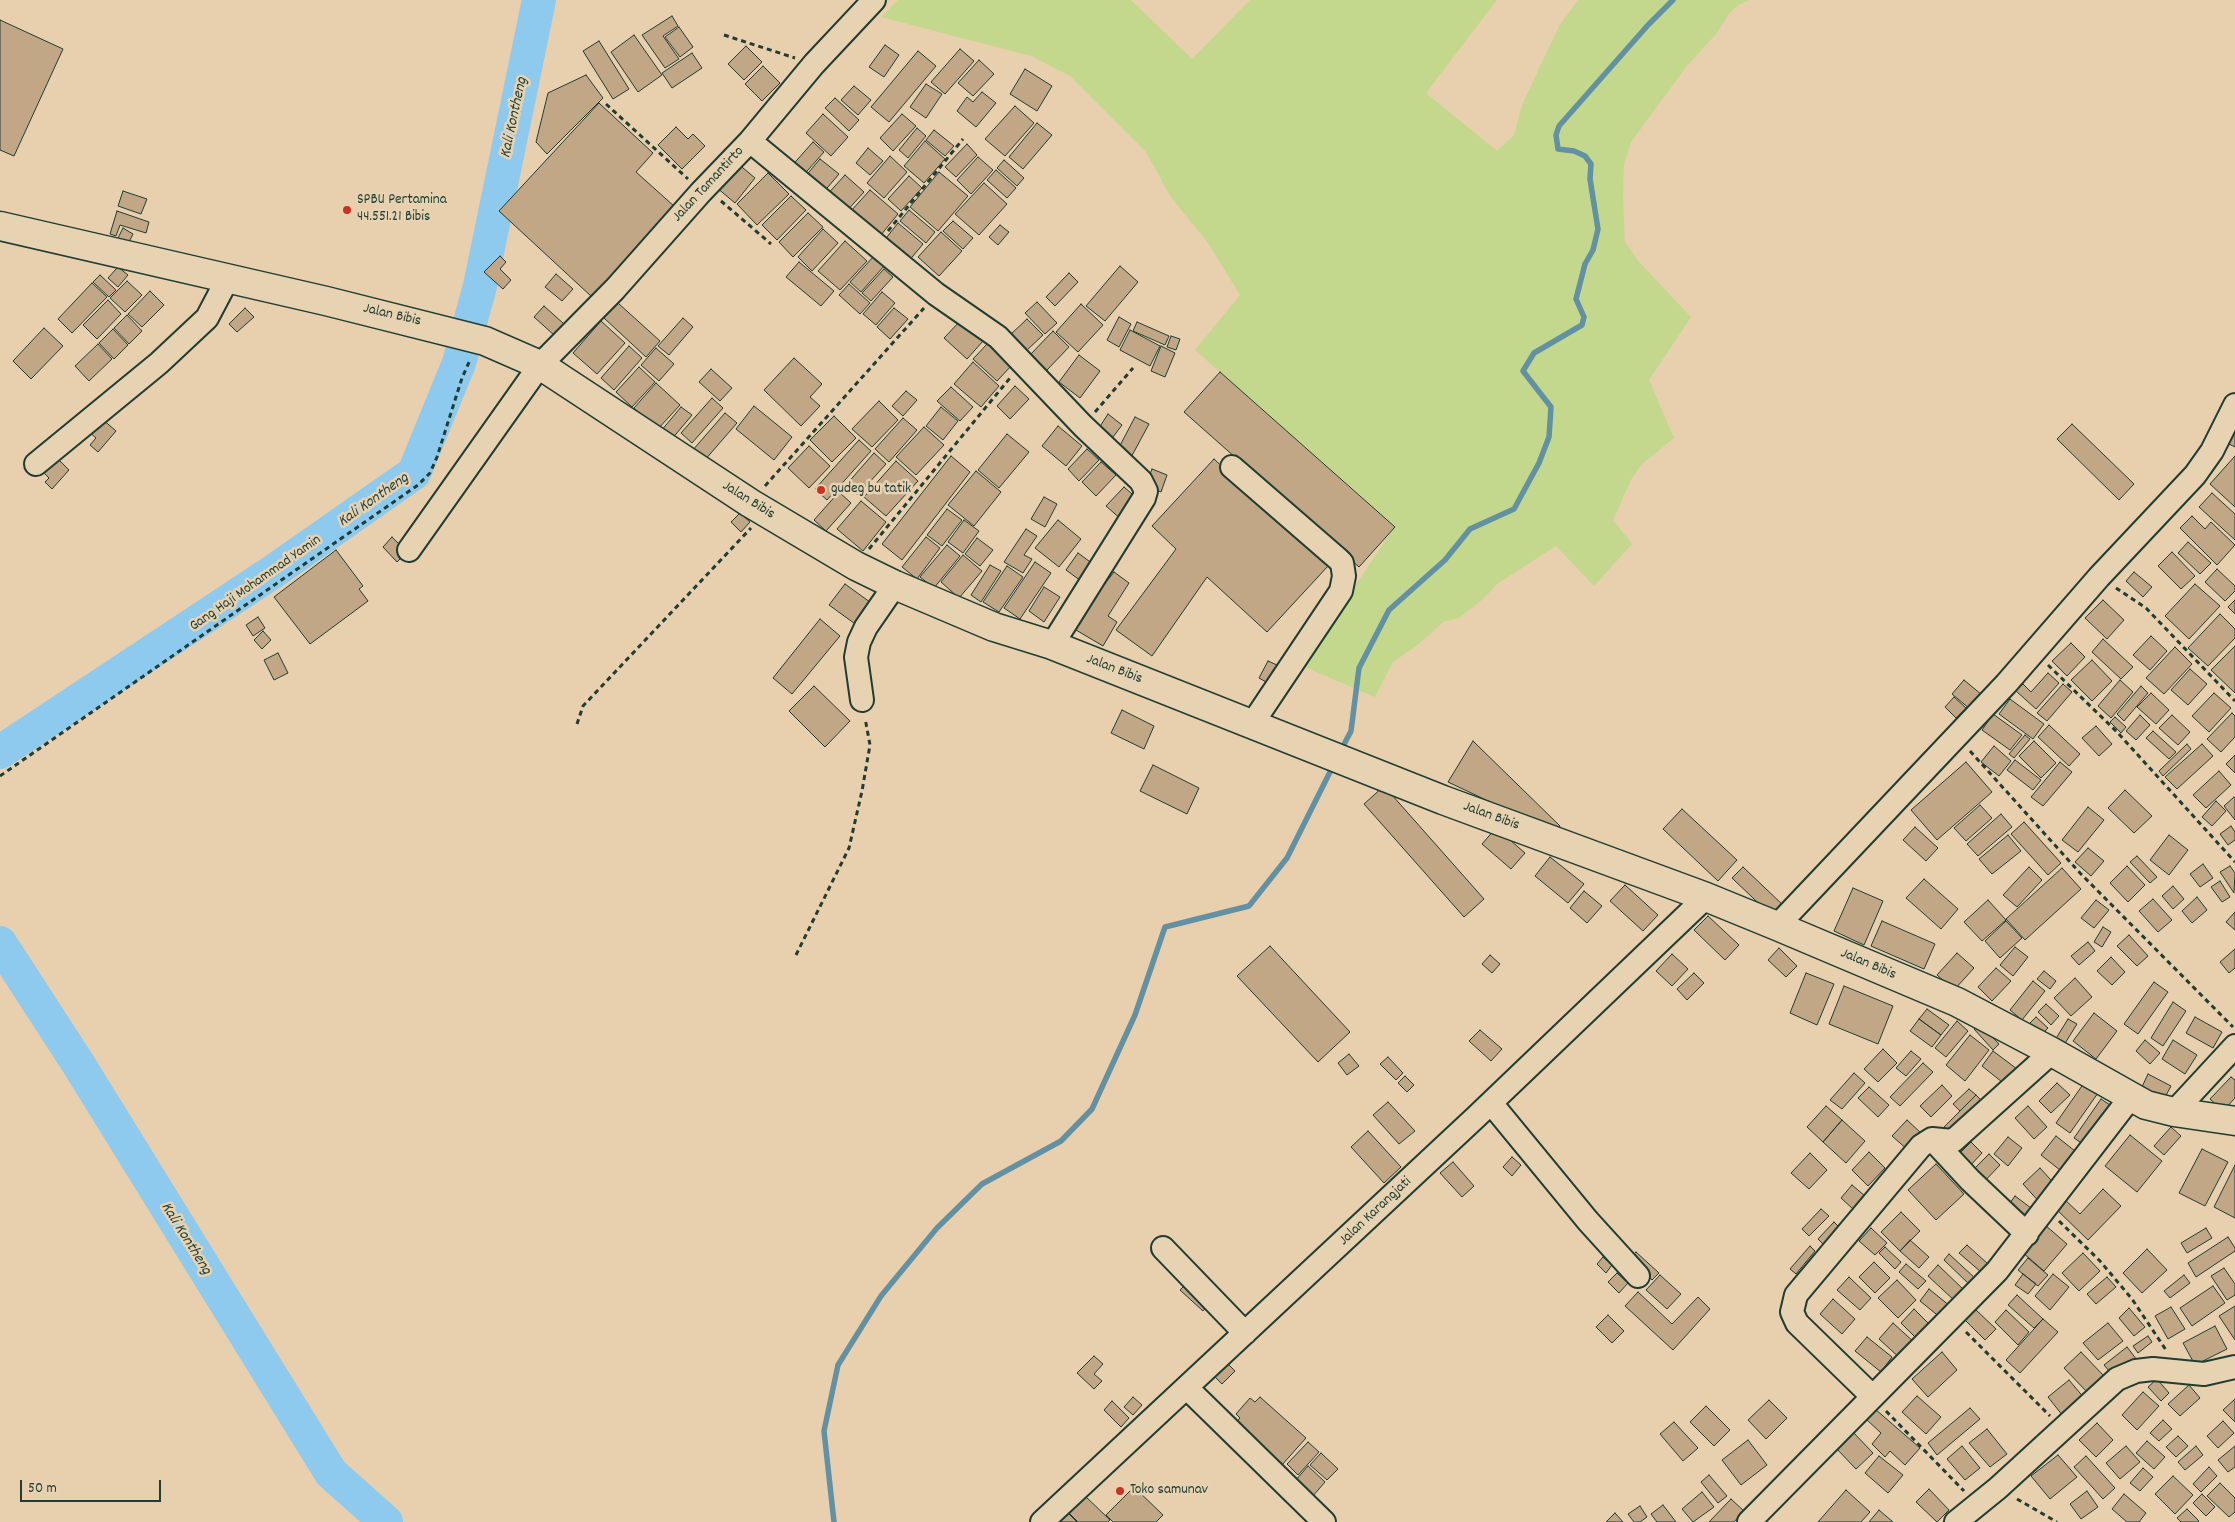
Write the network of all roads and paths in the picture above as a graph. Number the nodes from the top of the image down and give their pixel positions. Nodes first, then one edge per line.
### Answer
1 (874, 0) edge
2 (724, 34) dead end
3 (814, 64) junction
4 (606, 104) dead end
5 (963, 139) dead end
6 (750, 141) junction
7 (703, 189) junction
8 (0, 226) edge
9 (771, 244) dead end
10 (877, 245) junction
11 (228, 278) junction
12 (936, 294) junction
13 (478, 338) junction
14 (1023, 362) junction
15 (540, 365) junction
16 (1133, 368) dead end
17 (2234, 409) edge
18 (1083, 426) junction
19 (36, 464) dead end
20 (1232, 467) dead end
21 (757, 508) junction
22 (409, 550) dead end
23 (856, 566) junction
24 (2099, 577) junction
25 (895, 586) junction
26 (1052, 645) junction
27 (2034, 652) junction
28 (862, 700) joint
29 (2235, 701) edge
30 (577, 724) dead end
31 (1252, 724) junction
32 (1957, 736) junction
33 (0, 776) edge
34 (2235, 862) edge
35 (1706, 897) junction
36 (1777, 926) junction
37 (796, 955) dead end
38 (2235, 1029) edge
39 (2235, 1046) edge
40 (2052, 1052) junction
41 (2130, 1098) junction
42 (1491, 1103) junction
43 (2174, 1112) junction
44 (2235, 1121) edge
45 (1932, 1139) junction
46 (2046, 1208) junction
47 (2027, 1234) junction
48 (1163, 1248) dead end
49 (1638, 1276) dead end
50 (1951, 1317) junction
51 (1245, 1334) junction
52 (2235, 1366) edge
53 (2179, 1372) junction
54 (1187, 1388) junction
55 (1872, 1396) junction
56 (2062, 1429) junction
57 (1998, 1488) junction
58 (1977, 1504) junction
59 (1042, 1522) edge
60 (1324, 1522) edge
61 (1749, 1522) edge
62 (1956, 1522) edge
63 (2058, 1522) edge

1 - 3 street, Jalan Tamantirto
2 - 3 path
3 - 6 street, Jalan Tamantirto
4 - 7 path
5 - 10 path
6 - 7 street, Jalan Tamantirto
6 - 10 street
7 - 9 path
7 - 15 street, Jalan Tamantirto
8 - 11 main road, Jalan Bibis
10 - 12 street
11 - 13 main road, Jalan Bibis
11 - 19 street
12 - 14 street
12 - 21 path
13 - 15 main road, Jalan Bibis
13 - 33 path, Gang Haji Mohammad Yamin
14 - 18 street
14 - 23 path
15 - 21 main road, Jalan Bibis
15 - 22 street, Jalan Tamantirto
16 - 18 path
17 - 24 street
18 - 26 street
20 - 31 street
21 - 23 main road, Jalan Bibis
21 - 30 path
23 - 25 main road, Jalan Bibis
24 - 27 street
24 - 29 path
25 - 26 main road, Jalan Bibis
25 - 28 street
26 - 31 main road, Jalan Bibis
27 - 32 street
27 - 34 path
28 - 37 path
31 - 35 main road, Jalan Bibis
32 - 36 street
32 - 38 path
35 - 36 main road, Jalan Bibis
35 - 42 street, Jalan Karangjati
36 - 40 main road, Jalan Bibis
39 - 43 street
40 - 41 main road, Jalan Bibis
40 - 45 street
41 - 43 main road, Jalan Bibis
41 - 46 street
42 - 49 street
42 - 51 street, Jalan Karangjati
43 - 44 main road, Jalan Bibis
45 - 47 street
45 - 55 street
46 - 47 street
46 - 53 path
47 - 50 street
48 - 51 street
50 - 55 street
50 - 56 path
51 - 54 street, Jalan Karangjati
52 - 53 street
53 - 56 street
54 - 59 street, Jalan Karangjati
54 - 60 street
55 - 58 path
55 - 61 street
56 - 57 street
57 - 58 street
57 - 63 path
58 - 62 street

